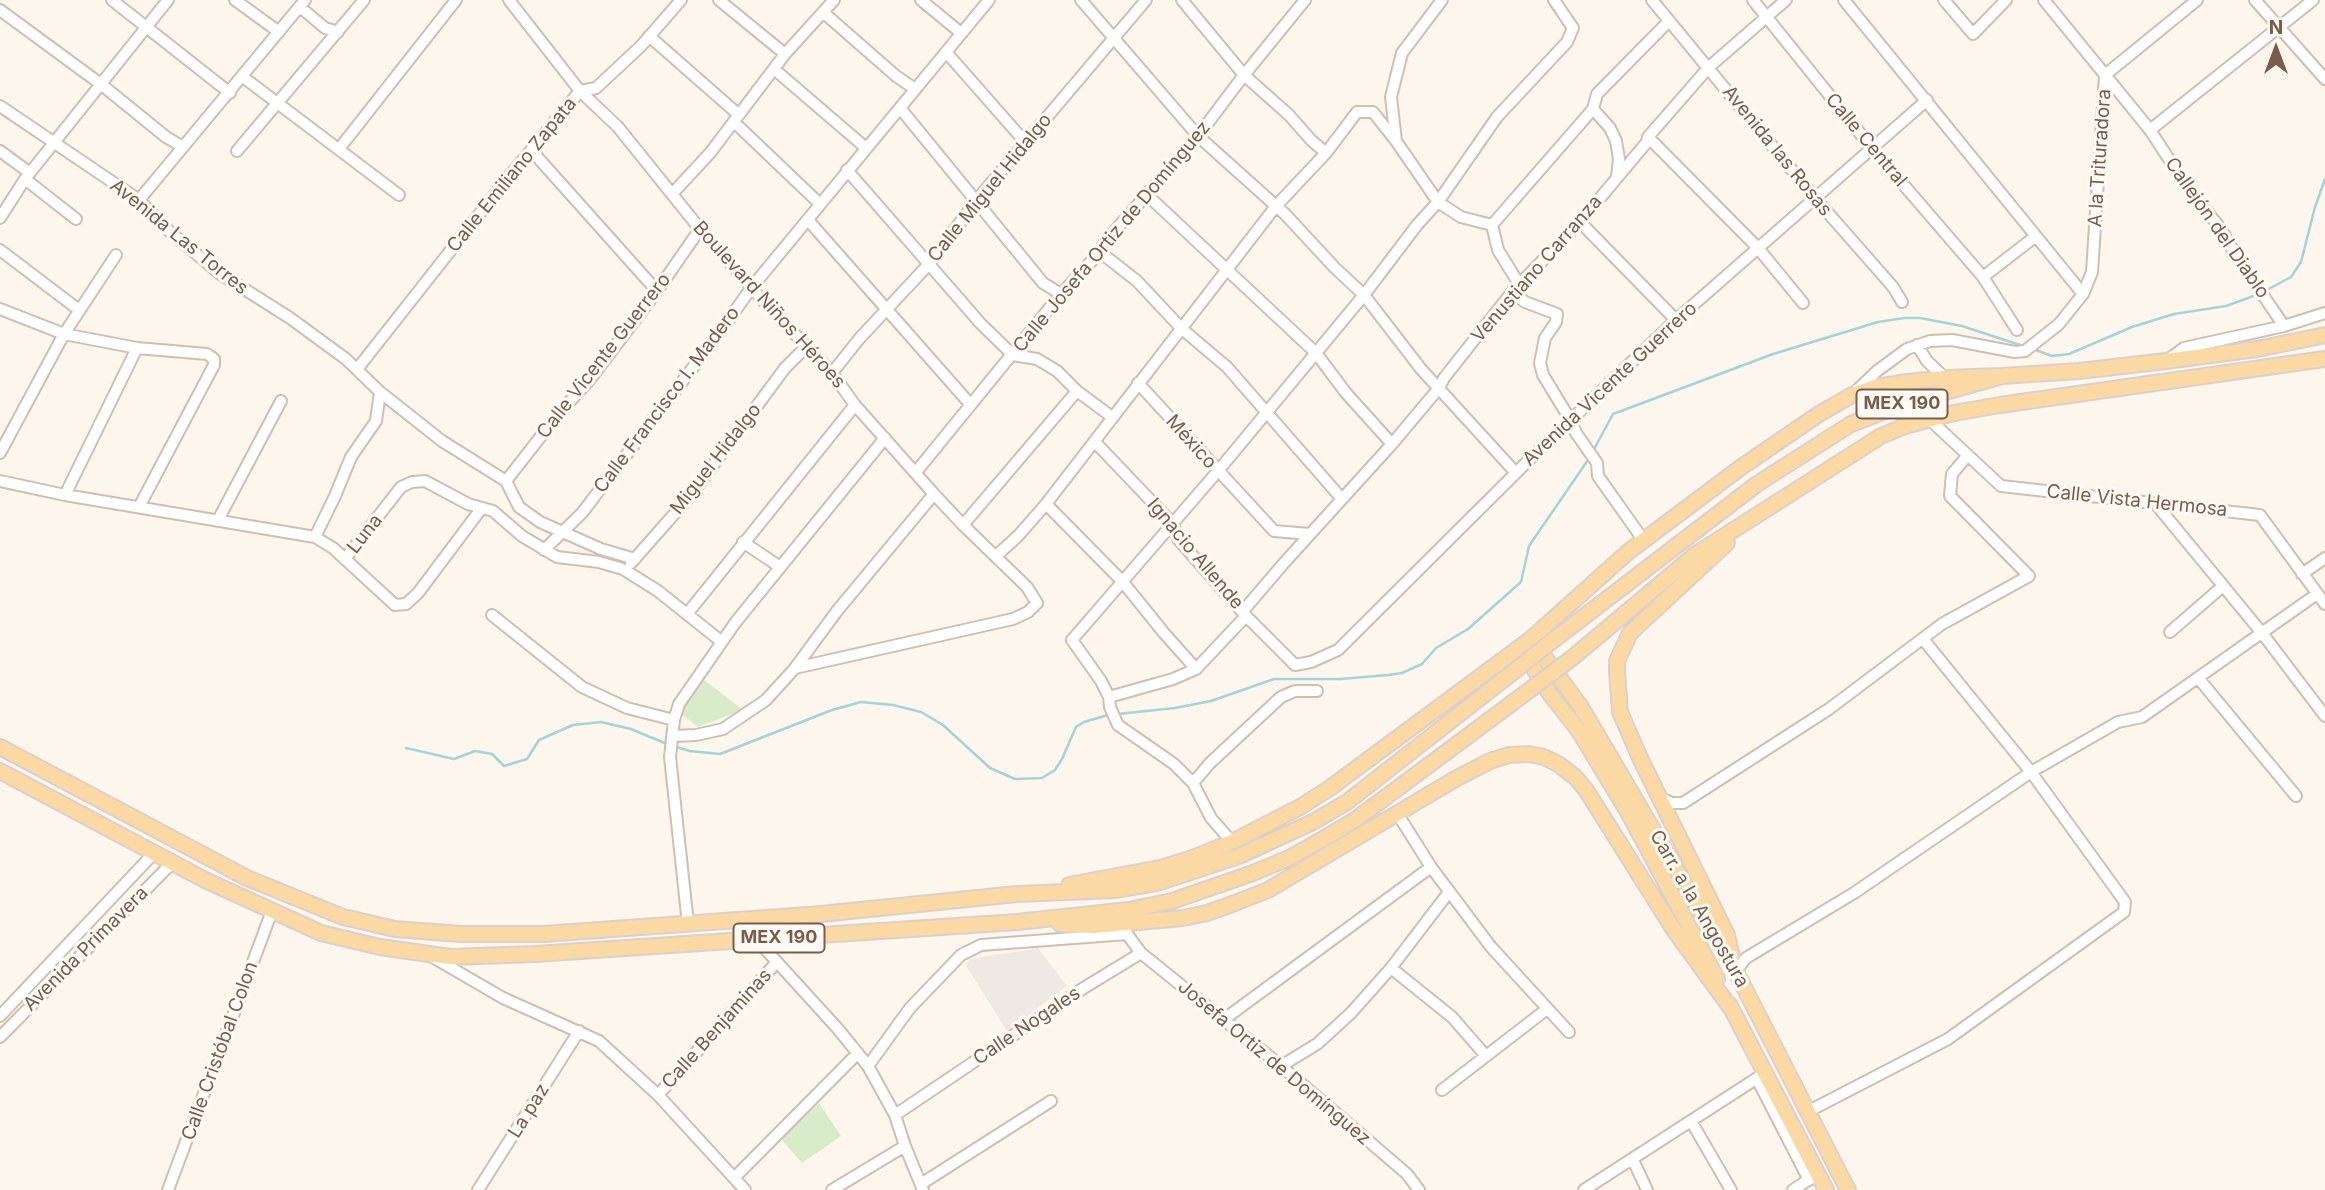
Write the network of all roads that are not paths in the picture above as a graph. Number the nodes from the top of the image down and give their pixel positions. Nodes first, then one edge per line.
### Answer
1 (112, 0) edge
2 (168, 0) edge
3 (236, 0) edge
4 (364, 0) edge
5 (456, 0) edge
6 (509, 0) edge
7 (681, 0) edge
8 (719, 0) edge
9 (834, 0) edge
10 (921, 0) edge
11 (989, 0) edge
12 (1081, 0) edge
13 (1146, 0) edge
14 (1182, 0) edge
15 (1305, 0) edge
16 (1442, 0) edge
17 (1554, 0) edge
18 (1652, 0) edge
19 (1752, 0) edge
20 (1786, 0) edge
21 (1844, 0) edge
22 (1944, 0) edge
23 (2006, 0) edge
24 (2044, 0) edge
25 (2197, 0) edge
26 (2255, 0) edge
27 (2312, 0) edge
28 (302, 4) edge
29 (521, 5) edge
30 (0, 10) edge
31 (824, 13) junction
32 (1767, 17) junction
33 (1669, 21) junction
34 (146, 26) junction
35 (2279, 27) junction
36 (338, 32) junction
37 (279, 33) junction
38 (961, 33) junction
39 (649, 36) junction
40 (1114, 36) junction
41 (946, 52) junction
42 (785, 54) junction
43 (1709, 67) junction
44 (774, 69) junction
45 (1244, 75) junction
46 (2105, 75) junction
47 (243, 77) junction
48 (2325, 79) edge
49 (102, 85) junction
50 (915, 89) junction
51 (580, 91) junction
52 (230, 93) junction
53 (1927, 100) junction
54 (279, 103) junction
55 (0, 106) edge
56 (900, 108) junction
57 (1594, 109) junction
58 (737, 119) junction
59 (2150, 130) junction
60 (1198, 136) junction
61 (1648, 137) junction
62 (1396, 141) junction
63 (55, 143) junction
64 (1026, 144) junction
65 (183, 147) junction
66 (1618, 147) junction
67 (1871, 147) junction
68 (866, 148) junction
69 (339, 149) junction
70 (531, 150) junction
71 (0, 151) edge
72 (237, 151) dead end
73 (1639, 151) junction
74 (1326, 153) junction
75 (847, 170) junction
76 (27, 176) junction
77 (1617, 177) junction
78 (672, 194) junction
79 (1146, 194) junction
80 (399, 195) dead end
81 (1815, 198) junction
82 (139, 200) junction
83 (976, 201) junction
84 (1438, 202) junction
85 (820, 204) junction
86 (1276, 206) junction
87 (0, 218) edge
88 (76, 219) dead end
89 (808, 220) junction
90 (1580, 222) junction
91 (1492, 225) junction
92 (700, 229) junction
93 (2036, 236) junction
94 (1758, 248) junction
95 (0, 250) edge
96 (1100, 252) junction
97 (116, 255) dead end
98 (929, 264) junction
99 (1228, 269) junction
100 (1983, 276) junction
101 (752, 287) junction
102 (1515, 288) junction
103 (657, 291) junction
104 (1061, 294) junction
105 (2083, 294) junction
106 (1364, 295) junction
107 (1902, 302) dead end
108 (1804, 303) dead end
109 (0, 309) edge
110 (886, 309) junction
111 (79, 310) junction
112 (2325, 313) edge
113 (1676, 320) junction
114 (2284, 326) junction
115 (1182, 329) junction
116 (2017, 330) dead end
117 (64, 334) junction
118 (2325, 335) edge
119 (1917, 345) junction
120 (806, 346) junction
121 (136, 348) junction
122 (1316, 353) junction
123 (1013, 355) junction
124 (2325, 359) edge
125 (2166, 361) junction
126 (358, 368) junction
127 (832, 373) junction
128 (2002, 376) junction
129 (1945, 377) junction
130 (1138, 383) junction
131 (1439, 388) junction
132 (1077, 391) junction
133 (380, 392) junction
134 (1852, 395) junction
135 (281, 401) dead end
136 (970, 404) junction
137 (855, 405) junction
138 (1266, 412) junction
139 (1112, 417) junction
140 (1929, 419) junction
141 (1571, 421) junction
142 (885, 438) junction
143 (1096, 442) junction
144 (1392, 444) junction
145 (0, 453) edge
146 (1968, 455) junction
147 (1218, 471) junction
148 (916, 472) junction
149 (1516, 473) junction
150 (0, 481) edge
151 (506, 481) junction
152 (934, 494) junction
153 (65, 495) junction
154 (1342, 499) junction
155 (2155, 503) junction
156 (1046, 504) junction
157 (139, 507) junction
158 (481, 509) junction
159 (218, 520) junction
160 (1749, 520) junction
161 (1173, 524) junction
162 (963, 526) junction
163 (563, 533) junction
164 (1310, 534) junction
165 (315, 537) junction
166 (1644, 541) junction
167 (743, 542) junction
168 (544, 550) junction
169 (996, 556) junction
170 (2325, 558) edge
171 (345, 559) junction
172 (635, 559) junction
173 (780, 567) junction
174 (623, 569) junction
175 (2302, 574) junction
176 (1122, 581) junction
177 (2223, 586) junction
178 (2317, 594) junction
179 (2325, 604) edge
180 (687, 614) junction
181 (1245, 614) junction
182 (492, 615) dead end
183 (2170, 632) dead end
184 (2262, 633) junction
185 (1923, 639) junction
186 (722, 642) junction
187 (1526, 643) junction
188 (1295, 665) joint
189 (795, 668) junction
190 (1196, 669) junction
191 (2199, 679) junction
192 (1317, 691) dead end
193 (1109, 697) junction
194 (2325, 716) edge
195 (674, 720) junction
196 (672, 739) junction
197 (0, 747) edge
198 (0, 771) edge
199 (2031, 772) junction
200 (1193, 783) junction
201 (2296, 796) dead end
202 (1658, 797) junction
203 (1683, 803) junction
204 (1397, 813) junction
205 (1674, 827) junction
206 (1232, 842) junction
207 (155, 852) junction
208 (173, 862) junction
209 (1431, 867) junction
210 (1449, 892) junction
211 (1017, 894) junction
212 (272, 911) junction
213 (1017, 922) junction
214 (688, 924) junction
215 (1125, 929) junction
216 (757, 940) junction
217 (1141, 953) junction
218 (427, 954) junction
219 (776, 962) junction
220 (1391, 968) junction
221 (1735, 970) junction
222 (1547, 1009) junction
223 (1732, 1010) junction
224 (0, 1016) edge
225 (1223, 1020) junction
226 (579, 1031) junction
227 (1569, 1032) dead end
228 (0, 1037) edge
229 (858, 1053) junction
230 (1486, 1056) junction
231 (868, 1066) junction
232 (1281, 1066) junction
233 (1761, 1076) junction
234 (1442, 1090) dead end
235 (658, 1096) junction
236 (1051, 1101) dead end
237 (1807, 1112) junction
238 (895, 1115) junction
239 (1691, 1121) junction
240 (905, 1146) junction
241 (1633, 1160) junction
242 (1813, 1177) junction
243 (734, 1178) junction
244 (922, 1187) edge
245 (168, 1190) edge
246 (478, 1190) edge
247 (745, 1190) edge
248 (832, 1190) edge
249 (1419, 1190) edge
250 (1584, 1190) edge
251 (1647, 1190) edge
252 (1731, 1190) edge
253 (1793, 1190) edge
254 (1826, 1190) edge
255 (1848, 1190) edge

1 - 34 street
2 - 34 street
3 - 37 street
4 - 36 street
5 - 69 street
6 - 29 street, Boulevard Niños Héroes
7 - 39 street, Calle Emiliano Zapata
8 - 42 street
9 - 31 street
10 - 38 street
11 - 38 street, Calle Francisco I. Madero
12 - 40 street
13 - 40 street, Calle Miguel Hidalgo
14 - 45 street
15 - 45 street, Calle Josefa Ortiz de Domínguez
16 - 62 street
17 - 84 street
18 - 33 street, Avenida las Rosas
19 - 32 street, Calle Central
20 - 32 street, Venustiano Carranza
21 - 53 street
22 - 23 street
24 - 46 street, A la Trituradora
25 - 46 street
26 - 35 street
27 - 35 street
28 - 36 street
28 - 37 street
29 - 51 street, Boulevard Niños Héroes
30 - 49 street
31 - 42 street
31 - 50 street
32 - 43 street, Venustiano Carranza
32 - 67 street, Calle Central
33 - 43 street, Avenida las Rosas
33 - 57 street
34 - 49 street
34 - 52 street
35 - 48 street
35 - 59 street
36 - 54 street
37 - 47 street
38 - 41 street, Calle Francisco I. Madero
39 - 51 street, Calle Emiliano Zapata
39 - 58 street
40 - 60 street
40 - 64 street, Calle Miguel Hidalgo
41 - 50 street, Calle Francisco I. Madero
41 - 64 street
42 - 44 street
43 - 61 street, Venustiano Carranza
43 - 81 street, Avenida las Rosas
44 - 58 street
44 - 68 street
45 - 60 street, Calle Josefa Ortiz de Domínguez
45 - 74 street
46 - 59 street, Callejón del Diablo
46 - 105 street, A la Trituradora
47 - 52 street
47 - 54 street
49 - 63 street
49 - 65 street
50 - 56 street, Calle Francisco I. Madero
51 - 70 street, Calle Emiliano Zapata
51 - 78 street, Boulevard Niños Héroes
52 - 65 street
53 - 67 street, Avenida Vicente Guerrero
53 - 93 street
54 - 69 street
54 - 72 street
55 - 63 street, Avenida Las Torres
56 - 68 street, Calle Francisco I. Madero
56 - 83 street
57 - 66 street
57 - 91 street
58 - 78 street
58 - 85 street
59 - 114 street, Callejón del Diablo
60 - 79 street, Calle Josefa Ortiz de Domínguez
60 - 86 street
61 - 73 street, Venustiano Carranza
61 - 94 street
62 - 74 street
62 - 84 street
63 - 76 street
63 - 82 street, Avenida Las Torres
64 - 83 street, Calle Miguel Hidalgo
65 - 82 street
66 - 73 street
66 - 77 street
67 - 81 street, Avenida Vicente Guerrero
67 - 100 street, Calle Central
68 - 75 street, Calle Francisco I. Madero
69 - 80 street
70 - 103 street
70 - 126 street, Calle Emiliano Zapata
71 - 76 street
73 - 77 street, Venustiano Carranza
74 - 86 street
75 - 85 street, Calle Francisco I. Madero
75 - 98 street
76 - 87 street
76 - 88 street
77 - 90 street, Venustiano Carranza
78 - 92 street, Boulevard Niños Héroes
79 - 96 street, Calle Josefa Ortiz de Domínguez
79 - 99 street
81 - 94 street, Avenida Vicente Guerrero
81 - 107 street, Avenida las Rosas
82 - 126 street, Avenida Las Torres
83 - 98 street, Calle Miguel Hidalgo
83 - 104 street
84 - 91 street
84 - 106 street
85 - 89 street, Calle Francisco I. Madero
86 - 99 street
86 - 106 street
89 - 101 street, Calle Francisco I. Madero
89 - 110 street
90 - 102 street, Venustiano Carranza
90 - 113 street
91 - 102 street
92 - 101 street, Boulevard Niños Héroes
92 - 103 street, Calle Vicente Guerrero
93 - 100 street
93 - 105 street
94 - 108 street
94 - 113 street, Avenida Vicente Guerrero
95 - 111 street
96 - 104 street, Calle Josefa Ortiz de Domínguez
96 - 115 street
97 - 111 street
98 - 110 street, Calle Miguel Hidalgo
98 - 123 street
99 - 115 street
99 - 122 street
100 - 116 street, Calle Central
101 - 120 street, Boulevard Niños Héroes
101 - 163 street, Calle Francisco I. Madero
102 - 131 street, Venustiano Carranza
102 - 141 street
103 - 151 street, Calle Vicente Guerrero
104 - 123 street, Calle Josefa Ortiz de Domínguez
105 - 119 street
106 - 122 street
106 - 131 street
109 - 117 street
110 - 127 street, Calle Miguel Hidalgo
110 - 136 street
111 - 117 street
112 - 114 street
113 - 141 street, Avenida Vicente Guerrero
114 - 125 street
115 - 130 street
115 - 138 street
117 - 121 street
117 - 145 street
118 - 125 main road, MEX 190
119 - 129 street
119 - 134 street
120 - 127 street, Boulevard Niños Héroes
120 - 172 street, Miguel Hidalgo
121 - 153 street
121 - 157 street
122 - 138 street
122 - 144 street
123 - 132 street
123 - 136 street, Calle Josefa Ortiz de Domínguez
124 - 140 main road, MEX 190
125 - 128 main road, MEX 190
126 - 133 street, Avenida Las Torres
127 - 137 street, Boulevard Niños Héroes
128 - 129 main road
128 - 211 main road, MEX 190, bridge
129 - 134 main road
130 - 139 street
130 - 147 street, México
131 - 144 street, Venustiano Carranza
131 - 149 street
132 - 139 street
132 - 162 street
133 - 151 street, Avenida Las Torres
133 - 165 street
134 - 166 main road
135 - 159 street
136 - 148 street, Calle Josefa Ortiz de Domínguez
137 - 142 street, Boulevard Niños Héroes
137 - 167 street
138 - 147 street
138 - 154 street
139 - 143 street
140 - 146 street, Calle Vista Hermosa
140 - 160 main road, MEX 190
141 - 149 street, Avenida Vicente Guerrero
141 - 166 street
142 - 148 street, Boulevard Niños Héroes
142 - 173 street
143 - 156 street
143 - 161 street, Ignacio Allende
144 - 154 street, Venustiano Carranza
146 - 155 street, Calle Vista Hermosa
146 - 185 street
147 - 161 street
147 - 164 street, México
148 - 152 street, Boulevard Niños Héroes
149 - 188 street, Avenida Vicente Guerrero
150 - 153 street, Luna
151 - 163 street
152 - 162 street, Boulevard Niños Héroes
152 - 189 street
153 - 157 street, Luna
154 - 164 street, Venustiano Carranza
155 - 175 street, Calle Vista Hermosa
155 - 177 street
156 - 169 street
156 - 176 street
157 - 159 street, Luna
158 - 168 street, Luna
158 - 171 street, Luna
158 - 171 street
159 - 165 street, Luna
160 - 202 main road
160 - 213 main road, MEX 190, bridge
161 - 176 street
161 - 181 street, Ignacio Allende
162 - 169 street, Boulevard Niños Héroes
163 - 168 street, Calle Francisco I. Madero
163 - 172 street
164 - 181 street, Venustiano Carranza
165 - 171 street, Luna
166 - 187 main road
167 - 173 street
167 - 180 street
168 - 174 street, Luna
169 - 189 street, Boulevard Niños Héroes
170 - 175 street
172 - 174 street, Miguel Hidalgo
173 - 186 street
174 - 180 street, Luna
175 - 178 street, Calle Vista Hermosa
176 - 190 street
176 - 193 street
177 - 183 street
177 - 184 street
178 - 179 street, Calle Vista Hermosa
178 - 184 street
180 - 186 street, Luna
181 - 188 street, Ignacio Allende
181 - 190 street, Venustiano Carranza
182 - 195 street
184 - 191 street
184 - 194 street
185 - 199 street
185 - 203 street
186 - 195 street
187 - 206 main road
187 - 221 main road, Carr. a la Angostura
187 - 223 main road, Carr. a la Angostura
189 - 196 street
190 - 193 street
191 - 199 street
191 - 201 street
192 - 200 street
193 - 200 street
195 - 196 street
196 - 214 street
197 - 214 main road, MEX 190
198 - 207 main road, MEX 190
199 - 221 street
199 - 237 street
200 - 206 street
202 - 203 street
202 - 205 main road
203 - 205 street
204 - 209 street
204 - 215 main road
204 - 223 main road
205 - 221 main road
206 - 211 main road
207 - 208 main road, MEX 190
207 - 224 street, Avenida Primavera
208 - 212 main road, MEX 190
208 - 228 street, Avenida Primavera
209 - 210 street
209 - 225 street
210 - 220 street
210 - 222 street
211 - 214 main road, MEX 190
212 - 218 main road, MEX 190
212 - 245 street, Calle Cristóbal Colon
213 - 215 main road
213 - 216 main road, MEX 190
215 - 217 street
215 - 231 street
216 - 218 main road, MEX 190
216 - 219 street
217 - 225 street, Josefa Ortiz de Domínguez
217 - 238 street, Calle Nogales
218 - 226 street
219 - 229 street
219 - 235 street, Calle Benjaminas
220 - 230 street
220 - 232 street
221 - 237 main road, Carr. a la Angostura
222 - 227 street
222 - 230 street
223 - 233 main road, Carr. a la Angostura
225 - 232 street, Josefa Ortiz de Domínguez
226 - 235 street
226 - 246 street, La paz
229 - 231 street
229 - 243 street
230 - 234 street
231 - 238 street
232 - 249 street, Josefa Ortiz de Domínguez
233 - 239 street
233 - 242 main road, Carr. a la Angostura
235 - 243 street
236 - 244 street
237 - 255 main road, Carr. a la Angostura
238 - 240 street
239 - 241 street
239 - 252 street
240 - 244 street
240 - 248 street
241 - 250 street
241 - 251 street
242 - 253 street
242 - 254 main road, Carr. a la Angostura
243 - 247 street

